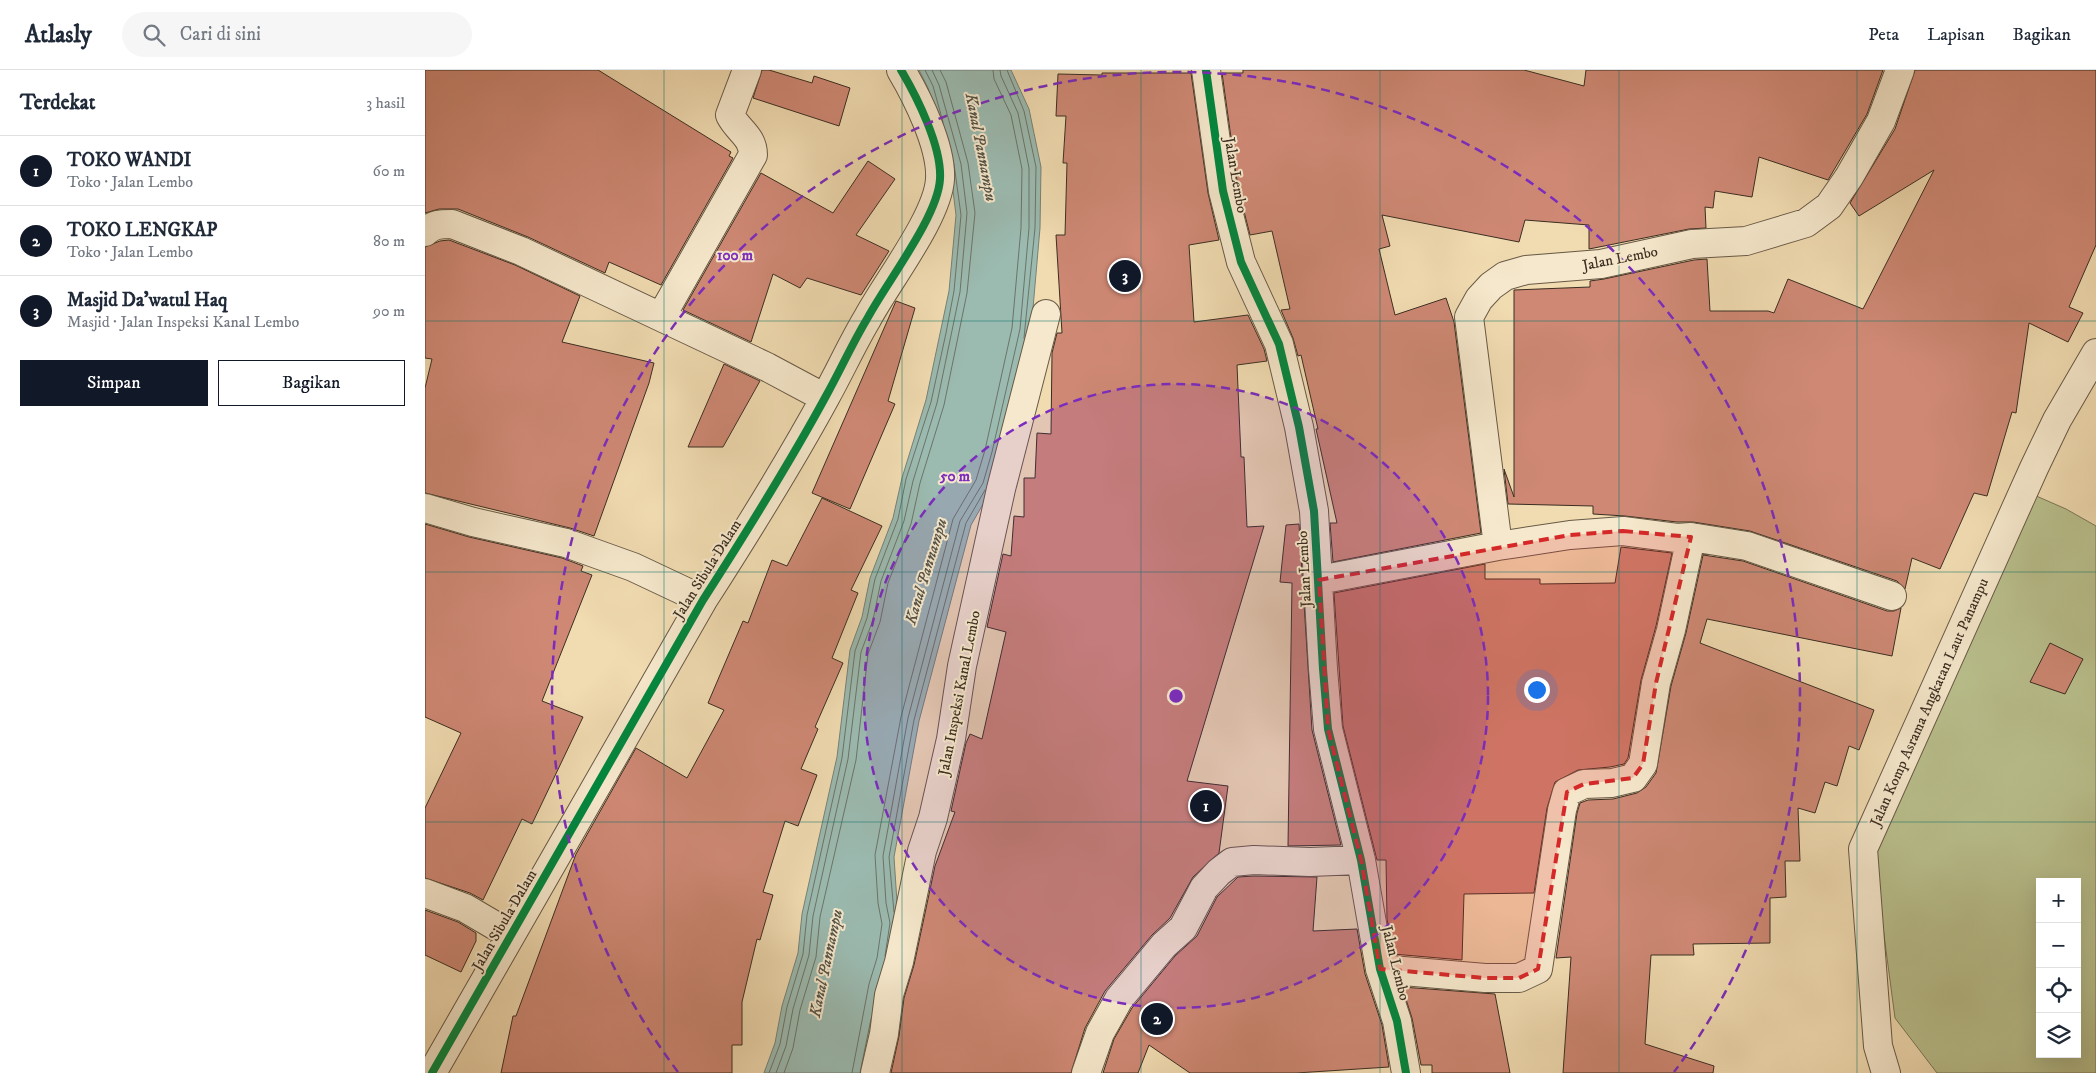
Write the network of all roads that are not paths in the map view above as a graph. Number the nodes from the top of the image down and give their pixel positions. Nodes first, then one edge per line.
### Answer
1 (747, 70) edge
2 (901, 70) edge
3 (1206, 70) edge
4 (1900, 70) edge
5 (425, 232) edge
6 (1046, 314) dead end
7 (661, 317) junction
8 (2096, 352) edge
9 (825, 398) junction
10 (425, 508) edge
11 (1691, 537) junction
12 (1498, 546) junction
13 (1319, 580) junction
14 (1892, 596) dead end
15 (703, 600) junction
16 (1361, 860) junction
17 (425, 893) edge
18 (511, 935) junction
19 (1380, 969) junction
20 (432, 1073) edge
21 (875, 1073) edge
22 (1086, 1073) edge
23 (1406, 1073) edge
24 (1886, 1073) edge

1 - 7 street
2 - 9 street, Jalan Sibula Dalam
3 - 13 street, Jalan Lembo
4 - 12 street, Jalan Lembo
5 - 7 street
6 - 21 street, Jalan Inspeksi Kanal Lembo
7 - 9 street
8 - 24 street, Jalan Komp Asrama Angkatan Laut Panampu
9 - 15 street, Jalan Sibula Dalam
10 - 15 street
11 - 12 street, Jalan Lembo
11 - 14 street, Jalan Lembo
11 - 19 street
12 - 13 street, Jalan Lembo
13 - 16 street, Jalan Lembo
15 - 18 street, Jalan Sibula Dalam
16 - 19 street, Jalan Lembo
16 - 22 street
17 - 18 street
18 - 20 street, Jalan Sibula Dalam
19 - 23 street, Jalan Lembo

